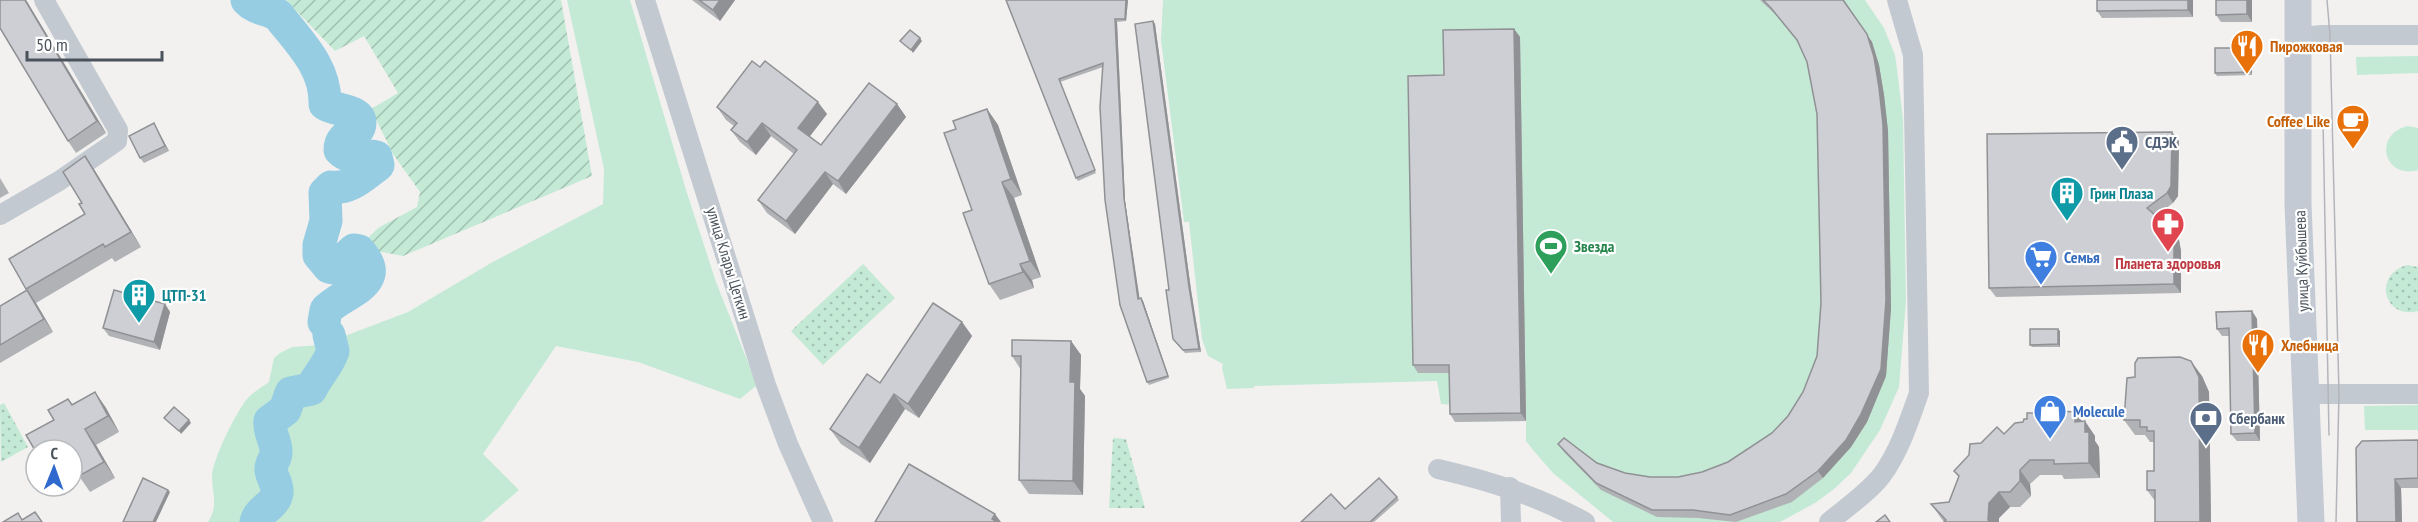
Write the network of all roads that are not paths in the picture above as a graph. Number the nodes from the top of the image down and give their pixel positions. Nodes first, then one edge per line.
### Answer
1 (44, 0) edge
2 (645, 0) edge
3 (1897, 0) edge
4 (2298, 0) edge
5 (2418, 35) edge
6 (2298, 38) junction
7 (0, 215) edge
8 (2306, 394) junction
9 (2418, 394) edge
10 (1438, 469) dead end
11 (1510, 487) junction
12 (824, 522) edge
13 (1511, 522) edge
14 (1585, 522) edge
15 (1828, 522) edge
16 (2311, 522) edge

1 - 7 street
2 - 12 street, улица Клары Цеткин
3 - 15 street
4 - 6 main road, улица Куйбышева
5 - 6 street
6 - 8 main road, улица Куйбышева
8 - 9 street
8 - 16 main road, улица Куйбышева
10 - 11 street
11 - 13 street
11 - 14 street

